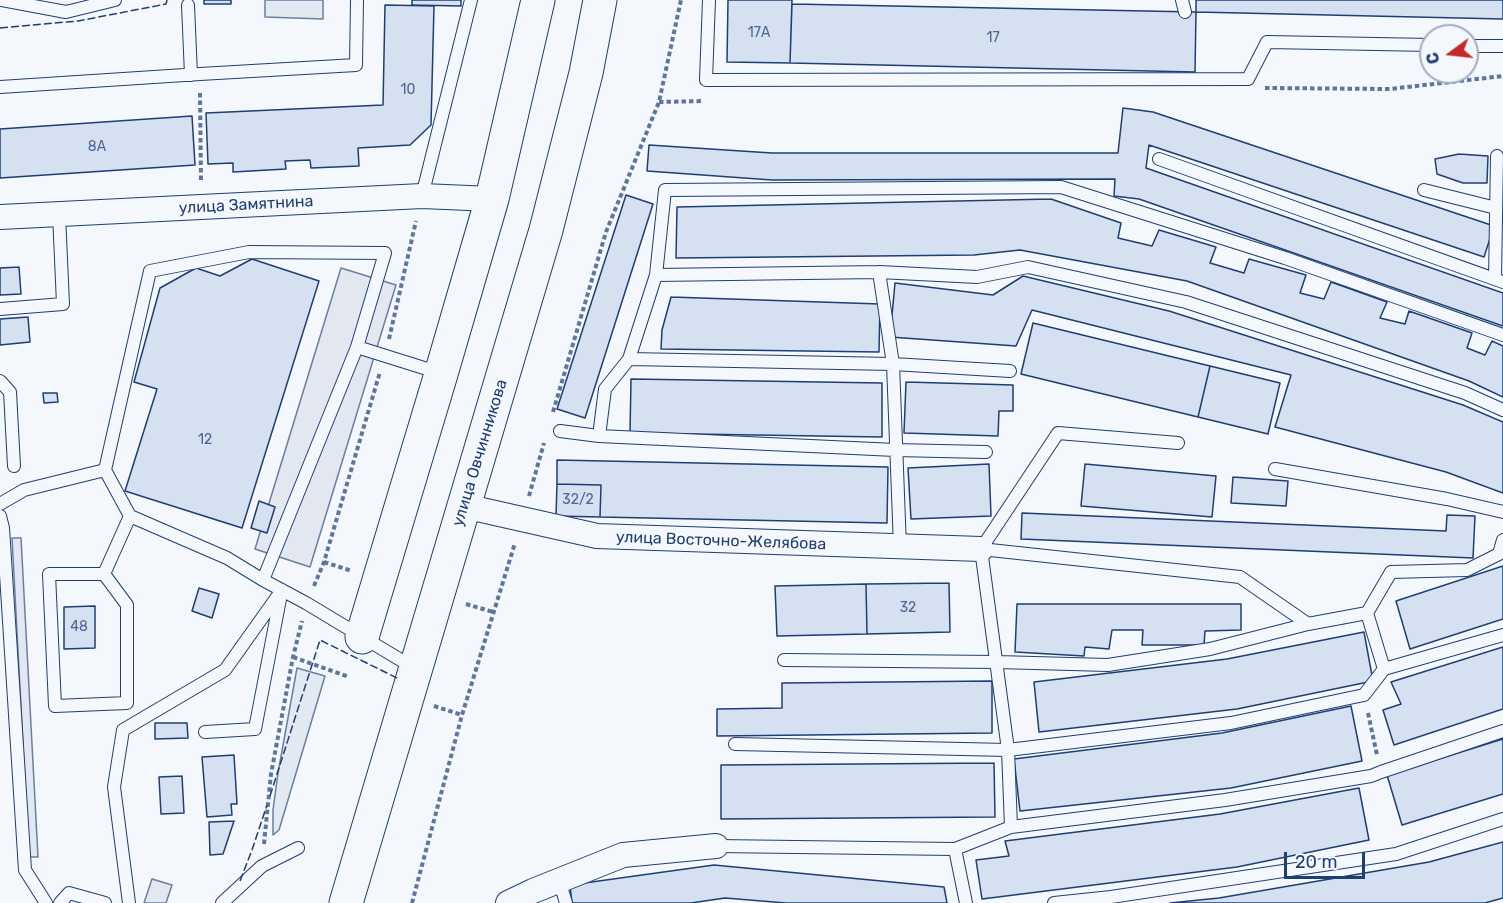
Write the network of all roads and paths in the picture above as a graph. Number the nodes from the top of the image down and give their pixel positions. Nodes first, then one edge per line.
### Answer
1 (2, 0) edge
2 (115, 0) edge
3 (357, 0) edge
4 (471, 0) edge
5 (538, 0) edge
6 (600, 0) edge
7 (681, 0) edge
8 (709, 0) edge
9 (188, 4) dead end
10 (1419, 45) edge
11 (1479, 45) edge
12 (1503, 46) edge
13 (196, 74) junction
14 (0, 87) edge
15 (1497, 156) dead end
16 (1159, 159) dead end
17 (1424, 190) dead end
18 (422, 196) junction
19 (492, 199) junction
20 (201, 207) junction
21 (1496, 208) junction
22 (59, 214) junction
23 (0, 217) edge
24 (879, 272) junction
25 (656, 275) junction
26 (1499, 281) edge
27 (0, 309) edge
28 (1503, 335) edge
29 (357, 347) junction
30 (385, 356) junction
31 (629, 359) junction
32 (893, 364) junction
33 (1010, 371) dead end
34 (441, 374) junction
35 (0, 381) edge
36 (1503, 410) edge
37 (552, 416) dead end
38 (560, 431) dead end
39 (599, 436) junction
40 (546, 439) dead end
41 (1178, 443) dead end
42 (895, 450) junction
43 (986, 452) dead end
44 (14, 466) dead end
45 (1275, 469) dead end
46 (105, 470) junction
47 (0, 504) edge
48 (464, 506) junction
49 (1503, 512) edge
50 (0, 516) edge
51 (130, 516) junction
52 (522, 519) junction
53 (1503, 540) edge
54 (900, 547) junction
55 (981, 549) junction
56 (104, 574) junction
57 (263, 580) junction
58 (282, 590) junction
59 (306, 603) junction
60 (1366, 613) junction
61 (1308, 624) junction
62 (1503, 635) edge
63 (362, 637) junction
64 (293, 657) junction
65 (784, 660) dead end
66 (997, 662) junction
67 (415, 669) junction
68 (1384, 669) junction
69 (349, 677) dead end
70 (1364, 695) junction
71 (1503, 731) edge
72 (205, 732) dead end
73 (735, 744) dead end
74 (1008, 750) junction
75 (1381, 772) junction
76 (1503, 819) edge
77 (1011, 827) junction
78 (716, 846) joint
79 (297, 848) dead end
80 (955, 849) junction
81 (262, 866) junction
82 (563, 892) edge
83 (46, 903) edge
84 (60, 903) edge
85 (105, 903) edge
86 (129, 903) edge
87 (222, 903) edge
88 (346, 903) edge
89 (412, 903) edge
90 (508, 903) edge
91 (966, 903) edge
92 (1054, 903) edge

1 - 2 lane
3 - 13 lane
4 - 18 lane
5 - 19 main road
6 - 48 main road, улица Овчинникова
7 - 37 path
8 - 10 lane
9 - 13 lane
11 - 12 lane
13 - 14 lane
13 - 20 path
15 - 21 lane
16 - 26 lane
17 - 21 lane
18 - 19 street, улица Замятнина
18 - 20 street, улица Замятнина
18 - 30 path
19 - 34 main road
20 - 22 street, улица Замятнина
21 - 26 lane
22 - 23 street, улица Замятнина
22 - 27 lane
24 - 25 lane
24 - 32 lane
24 - 36 lane
25 - 28 lane
25 - 31 lane
29 - 30 lane
29 - 46 lane
29 - 57 lane
30 - 34 lane
30 - 59 path
31 - 32 lane
31 - 39 lane
32 - 33 lane
32 - 42 lane
34 - 63 main road
35 - 44 lane
38 - 39 lane
39 - 42 lane
40 - 52 path
41 - 55 lane
42 - 43 lane
42 - 54 lane
45 - 49 lane
46 - 47 lane
46 - 51 lane
48 - 52 street, улица Восточно-Желябова
48 - 67 main road, улица Овчинникова
50 - 83 lane
51 - 56 lane
51 - 57 lane
52 - 54 street, улица Восточно-Желябова
52 - 89 path
53 - 60 lane
54 - 55 street, улица Восточно-Желябова
55 - 61 lane
55 - 66 lane
56 - 56 lane
57 - 58 lane
58 - 59 lane
58 - 72 lane
58 - 86 lane
59 - 63 lane
59 - 64 path
60 - 61 lane
60 - 68 lane
61 - 66 lane
62 - 68 lane
63 - 67 lane
64 - 69 path
64 - 81 path
65 - 66 lane
66 - 74 lane
67 - 88 main road, улица Овчинникова
68 - 70 lane
70 - 74 lane
70 - 75 path
71 - 75 lane
73 - 74 lane
74 - 77 lane
75 - 77 lane
76 - 92 lane
77 - 80 lane
78 - 80 lane
78 - 82 street
79 - 81 lane
80 - 91 lane
81 - 87 lane
82 - 90 street
84 - 85 lane

